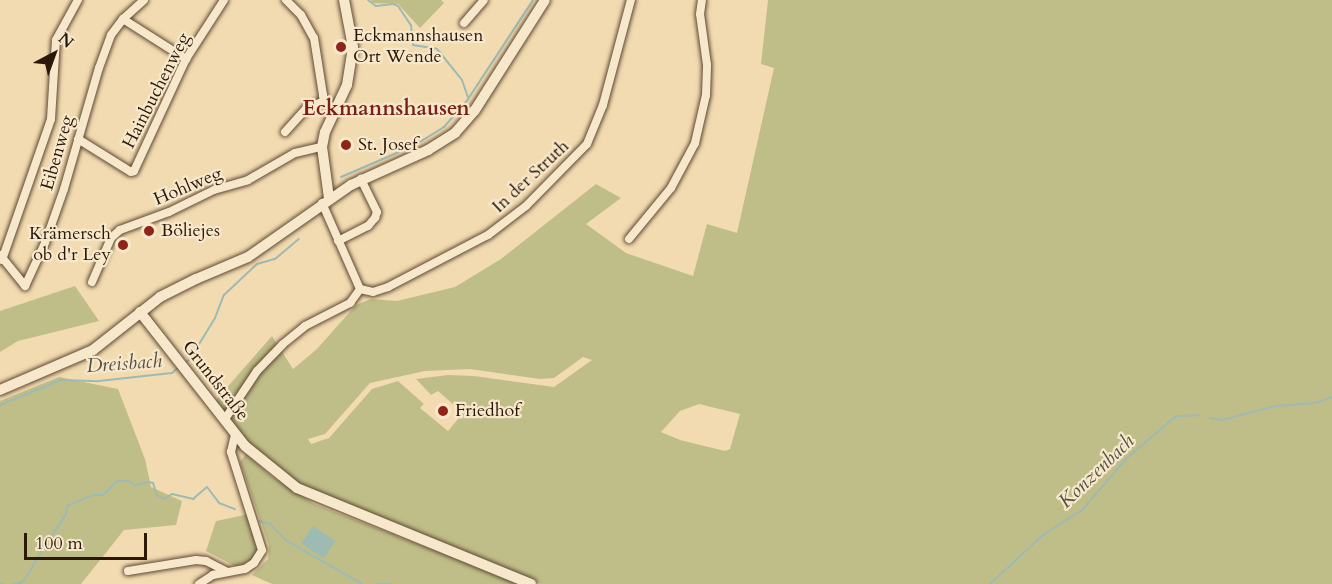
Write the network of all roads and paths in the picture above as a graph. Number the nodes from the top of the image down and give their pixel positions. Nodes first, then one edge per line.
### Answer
1 (78, 0) edge
2 (144, 0) edge
3 (224, 0) edge
4 (286, 0) edge
5 (344, 0) edge
6 (484, 0) edge
7 (545, 0) edge
8 (632, 0) edge
9 (702, 0) edge
10 (123, 19) junction
11 (464, 23) dead end
12 (186, 60) junction
13 (324, 101) junction
14 (335, 110) junction
15 (285, 132) dead end
16 (78, 139) junction
17 (322, 147) junction
18 (361, 179) junction
19 (326, 200) junction
20 (629, 239) dead end
21 (338, 241) junction
22 (1, 259) edge
23 (92, 282) dead end
24 (360, 290) junction
25 (140, 312) junction
26 (0, 390) edge
27 (225, 419) junction
28 (235, 434) junction
29 (128, 571) dead end
30 (226, 572) junction
31 (199, 584) edge
32 (531, 584) edge

1 - 22 street
2 - 10 street, Eibenweg
3 - 12 street, Hainbuchenweg
4 - 13 street
5 - 14 main road
6 - 11 street
7 - 18 main road
8 - 24 street, In der Struth
9 - 20 street
10 - 12 street
10 - 16 street, Eibenweg
12 - 16 street, Hainbuchenweg
13 - 14 street
13 - 15 street
14 - 17 main road
16 - 22 street, Eibenweg
17 - 19 main road
17 - 23 street, Hohlweg
18 - 19 main road
18 - 21 street
19 - 21 street
19 - 25 main road
21 - 24 street
24 - 27 street
25 - 26 main road
25 - 27 main road, Grundstraße
27 - 28 main road, Grundstraße
28 - 30 street
28 - 32 main road, Grundstraße
29 - 30 street
30 - 31 street

